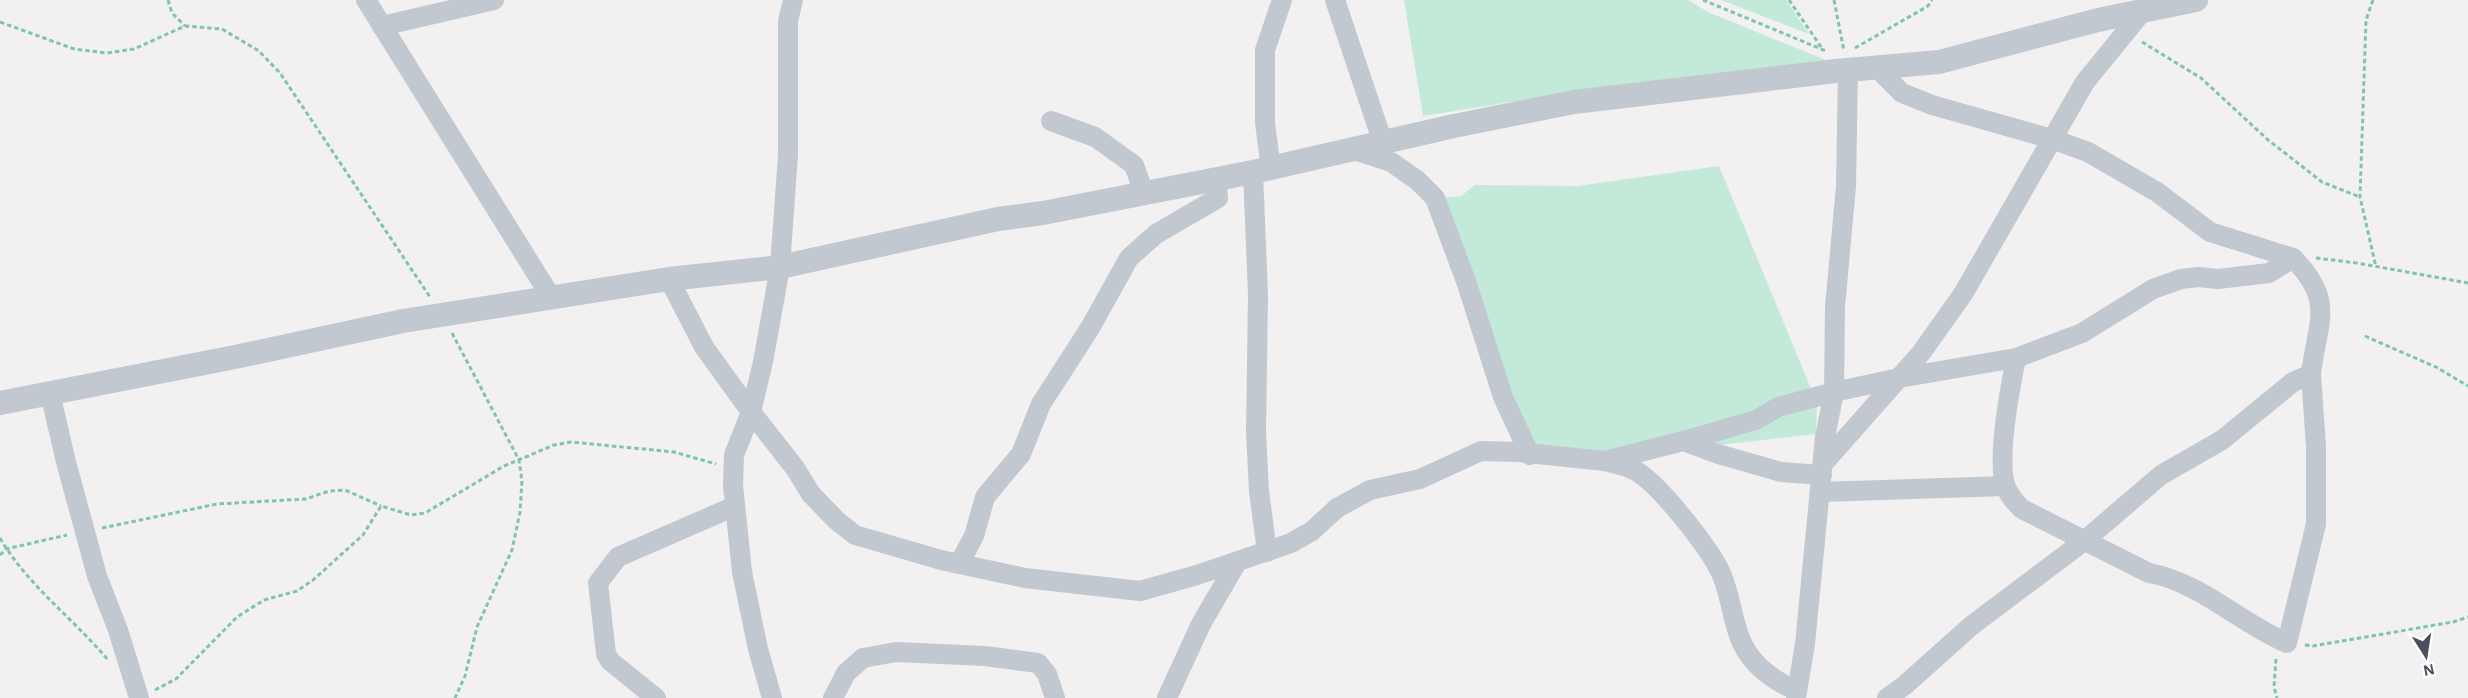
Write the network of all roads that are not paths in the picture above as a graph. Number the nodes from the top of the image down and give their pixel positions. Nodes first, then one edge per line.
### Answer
1 (366, 0) edge
2 (494, 0) edge
3 (793, 0) edge
4 (1282, 0) edge
5 (1335, 0) edge
6 (2196, 0) edge
7 (2143, 11) junction
8 (382, 26) junction
9 (1846, 62) junction
10 (1876, 67) junction
11 (1051, 121) dead end
12 (2052, 139) junction
13 (1383, 143) junction
14 (1354, 150) junction
15 (1262, 171) junction
16 (1216, 178) junction
17 (1144, 193) junction
18 (2293, 258) junction
19 (780, 267) junction
20 (669, 279) junction
21 (550, 297) junction
22 (2016, 358) junction
23 (2311, 374) junction
24 (1899, 378) junction
25 (1834, 392) junction
26 (50, 393) junction
27 (0, 403) edge
28 (751, 412) junction
29 (1683, 441) junction
30 (1530, 455) junction
31 (1605, 461) junction
32 (1821, 477) junction
33 (2005, 486) junction
34 (735, 506) junction
35 (2084, 541) junction
36 (1267, 552) junction
37 (1237, 562) junction
38 (959, 564) junction
39 (1796, 694) edge
40 (144, 696) edge
41 (656, 698) edge
42 (772, 698) edge
43 (833, 698) edge
44 (1055, 698) edge
45 (1167, 698) edge
46 (1887, 698) edge

1 - 8 street
2 - 8 street
3 - 19 street
4 - 15 street
5 - 13 street
6 - 7 street
7 - 10 street
7 - 12 street
8 - 21 street
9 - 10 street
9 - 13 street
9 - 25 street
10 - 12 street
11 - 17 street
12 - 18 street
12 - 24 street
13 - 14 street
14 - 15 street
14 - 30 street
15 - 16 street
15 - 36 street
16 - 17 street
16 - 38 street
17 - 19 street
18 - 22 street
18 - 23 street
19 - 20 street
19 - 28 street
20 - 21 street
20 - 28 street
21 - 26 street
22 - 24 street
22 - 33 street
23 - 35 street
23 - 35 street
24 - 25 street
24 - 32 street
25 - 29 street
25 - 32 street
26 - 27 street
26 - 40 street
28 - 34 street
28 - 38 street
29 - 31 street
29 - 32 street
30 - 31 street
30 - 36 street
31 - 39 street
32 - 33 street
32 - 39 street
33 - 35 street
34 - 41 street
34 - 42 street
35 - 46 street
36 - 37 street
37 - 38 street
37 - 45 street
43 - 44 street

